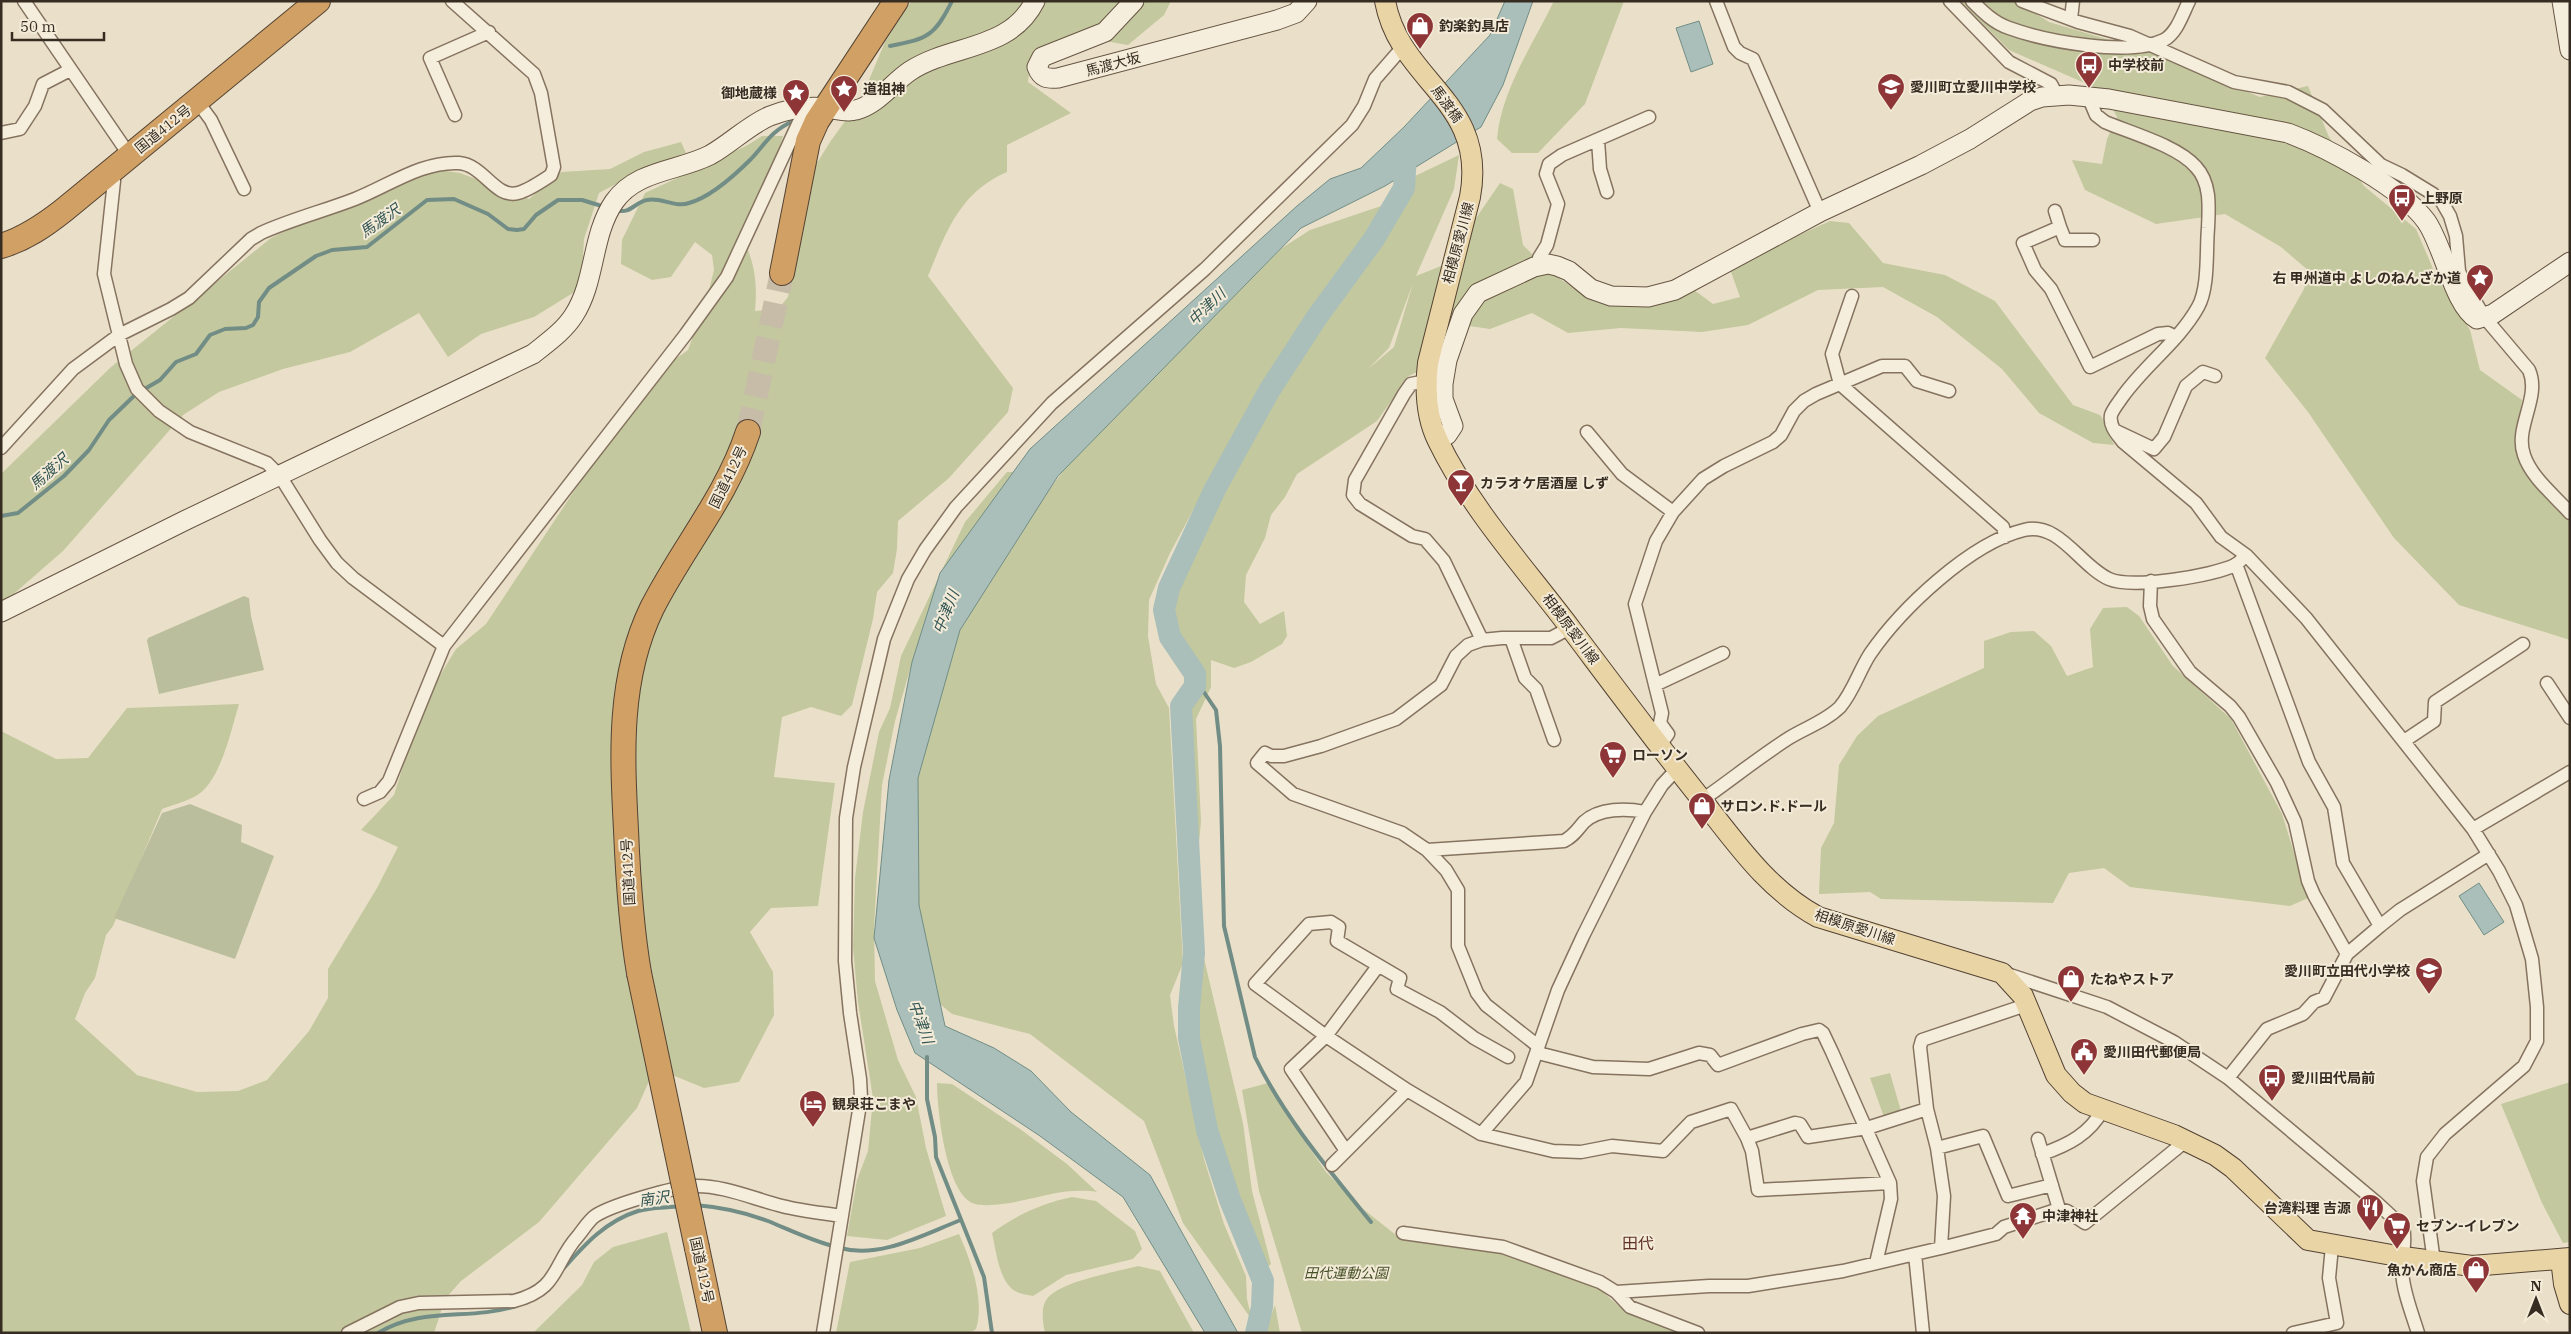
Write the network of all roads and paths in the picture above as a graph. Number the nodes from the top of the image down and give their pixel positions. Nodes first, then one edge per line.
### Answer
1 (24, 1) edge
2 (318, 1) edge
3 (452, 1) edge
4 (896, 1) edge
5 (1035, 1) edge
6 (1134, 1) edge
7 (1307, 1) edge
8 (1385, 1) edge
9 (1716, 1) edge
10 (1950, 1) edge
11 (1972, 1) edge
12 (2022, 1) edge
13 (2073, 1) edge
14 (2189, 1) edge
15 (2562, 1) edge
16 (2071, 19) junction
17 (488, 32) junction
18 (2151, 44) junction
19 (2570, 50) edge
20 (1407, 54) junction
21 (70, 70) junction
22 (2057, 95) junction
23 (2088, 96) junction
24 (197, 102) junction
25 (817, 108) junction
26 (455, 115) dead end
27 (1649, 117) dead end
28 (1, 133) edge
29 (1598, 140) junction
30 (1472, 154) joint
31 (130, 156) junction
32 (109, 173) junction
33 (244, 189) dead end
34 (1607, 192) dead end
35 (2055, 211) dead end
36 (1820, 212) junction
37 (2060, 227) junction
38 (2094, 240) dead end
39 (1, 246) edge
40 (2570, 262) edge
41 (1541, 265) junction
42 (782, 273) tunnel mouth
43 (1852, 296) dead end
44 (2485, 318) junction
45 (119, 335) junction
46 (2176, 337) junction
47 (2215, 376) dead end
48 (1426, 381) junction
49 (1840, 384) junction
50 (1949, 391) dead end
51 (2114, 431) junction
52 (748, 432) tunnel mouth
53 (1587, 432) dead end
54 (1437, 439) junction
55 (1, 448) edge
56 (280, 476) junction
57 (1673, 512) junction
58 (2570, 513) edge
59 (2005, 537) junction
60 (2246, 555) junction
61 (2236, 564) junction
62 (2150, 582) junction
63 (1, 612) edge
64 (1570, 628) junction
65 (1511, 638) junction
66 (1482, 640) junction
67 (2523, 644) dead end
68 (444, 646) junction
69 (1723, 653) dead end
70 (2547, 683) dead end
71 (1655, 686) junction
72 (2570, 718) edge
73 (1554, 740) dead end
74 (2404, 740) junction
75 (1660, 745) junction
76 (1677, 769) junction
77 (2570, 772) edge
78 (364, 799) dead end
79 (1702, 800) junction
80 (1645, 812) junction
81 (2473, 829) junction
82 (1427, 850) junction
83 (2488, 854) junction
84 (2380, 926) junction
85 (2347, 954) junction
86 (1378, 966) junction
87 (2002, 973) junction
88 (2026, 1004) junction
89 (1326, 1036) junction
90 (1538, 1049) junction
91 (1508, 1057) dead end
92 (2228, 1078) junction
93 (1407, 1090) junction
94 (1927, 1108) junction
95 (2103, 1109) junction
96 (1867, 1128) junction
97 (1481, 1134) junction
98 (1747, 1138) junction
99 (2038, 1140) dead end
100 (2186, 1140) junction
101 (1936, 1148) junction
102 (1346, 1151) junction
103 (2042, 1154) junction
104 (1332, 1165) dead end
105 (1890, 1183) junction
106 (2052, 1186) junction
107 (2059, 1209) junction
108 (842, 1222) junction
109 (1403, 1233) dead end
110 (2332, 1246) junction
111 (1940, 1248) junction
112 (1915, 1254) junction
113 (2403, 1257) junction
114 (2565, 1259) edge
115 (2434, 1262) junction
116 (1876, 1263) junction
117 (1616, 1292) junction
118 (2570, 1304) edge
119 (348, 1333) edge
120 (715, 1333) edge
121 (823, 1333) edge
122 (1698, 1333) edge
123 (1923, 1333) edge
124 (2293, 1333) edge
125 (2418, 1333) edge

1 - 21 street
2 - 24 highway, 国道412号
3 - 17 street
4 - 25 highway
5 - 25 street
6 - 7 street, 馬渡大坂
8 - 20 main road
9 - 36 street
10 - 22 street
11 - 18 street
12 - 16 street
13 - 16 street
14 - 18 street
15 - 19 street
16 - 18 street
17 - 26 street
17 - 45 street
18 - 44 street
20 - 30 main road, 馬渡橋
20 - 108 street
21 - 28 street
21 - 31 street
22 - 23 street
22 - 36 street
23 - 44 street
23 - 46 street
24 - 31 highway, 国道412号
24 - 33 street
25 - 42 highway
25 - 56 street
25 - 68 street
27 - 29 street
29 - 34 street
29 - 41 street
30 - 48 main road, 相模原愛川線
31 - 32 highway, 国道412号
32 - 39 highway, 国道412号
32 - 45 street
35 - 37 street
36 - 41 street
37 - 38 street
37 - 46 street
40 - 44 street
41 - 54 street
43 - 49 street
44 - 58 street
45 - 55 street
45 - 56 street
46 - 51 street
47 - 51 street
48 - 54 main road, 相模原愛川線
48 - 66 street
49 - 50 street
49 - 57 street
49 - 59 street
51 - 60 street
52 - 120 highway, 国道412号, bridge
53 - 57 street
54 - 64 main road, 相模原愛川線
56 - 63 street
56 - 68 street
57 - 71 street
59 - 62 street
59 - 79 street
60 - 61 street
60 - 74 street
61 - 62 street
61 - 84 street
62 - 85 street
64 - 65 street
64 - 75 main road, 相模原愛川線
65 - 66 street
65 - 73 street
66 - 82 street
67 - 74 street
68 - 78 street
69 - 71 street
70 - 72 street
71 - 75 street
74 - 81 street
75 - 76 main road, 相模原愛川線
76 - 79 main road, 相模原愛川線
76 - 80 street
77 - 81 street
79 - 87 main road, 相模原愛川線
80 - 82 street
80 - 90 street
81 - 83 street
82 - 90 street
83 - 84 street
83 - 115 street
84 - 85 street
85 - 92 street
86 - 89 street
86 - 89 street
86 - 91 street
87 - 88 main road, 相模原愛川線
87 - 92 street
88 - 94 street
88 - 95 main road, 相模原愛川線
89 - 93 street
89 - 102 street
90 - 96 street
90 - 97 street
92 - 113 street
93 - 97 street
93 - 102 street
94 - 96 street
94 - 101 street
95 - 100 main road, 相模原愛川線
95 - 103 street
96 - 98 street
96 - 105 street
97 - 98 street
98 - 105 street
99 - 103 street
100 - 107 street
100 - 110 main road, 相模原愛川線
101 - 106 street
101 - 111 street
102 - 104 street
103 - 106 street
105 - 116 street
106 - 107 street
107 - 111 street
108 - 119 street
108 - 121 street
109 - 117 street
110 - 113 main road, 相模原愛川線
110 - 124 street
111 - 112 street
112 - 116 street
112 - 123 street
113 - 115 main road, 相模原愛川線
113 - 125 street
114 - 115 main road, 相模原愛川線
114 - 118 main road
116 - 117 street
117 - 122 street

